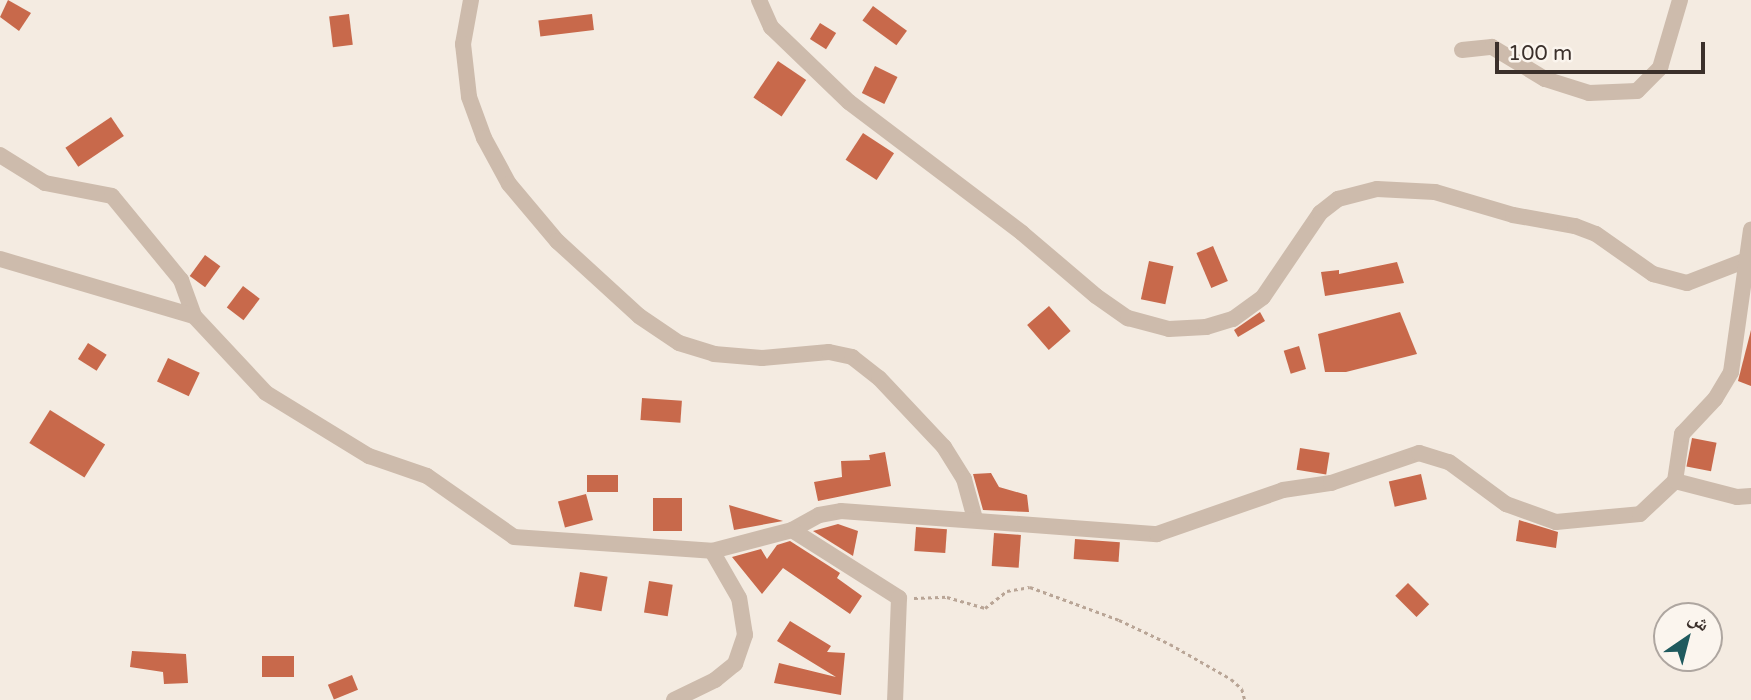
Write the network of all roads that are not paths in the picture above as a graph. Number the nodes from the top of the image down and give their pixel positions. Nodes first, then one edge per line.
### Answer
1 (471, 0) edge
2 (759, 0) edge
3 (1680, 0) edge
4 (1462, 50) dead end
5 (0, 155) edge
6 (1751, 229) edge
7 (0, 259) edge
8 (1744, 261) junction
9 (194, 316) junction
10 (1675, 481) junction
11 (1751, 496) edge
12 (975, 519) junction
13 (792, 530) junction
14 (712, 551) junction
15 (674, 700) edge
16 (895, 700) edge

1 - 12 street
2 - 8 street
3 - 4 street
5 - 9 street
6 - 8 street
7 - 9 street
8 - 10 street
9 - 14 street
10 - 11 street
10 - 12 street
12 - 13 street
13 - 14 street
13 - 16 street
14 - 15 street

